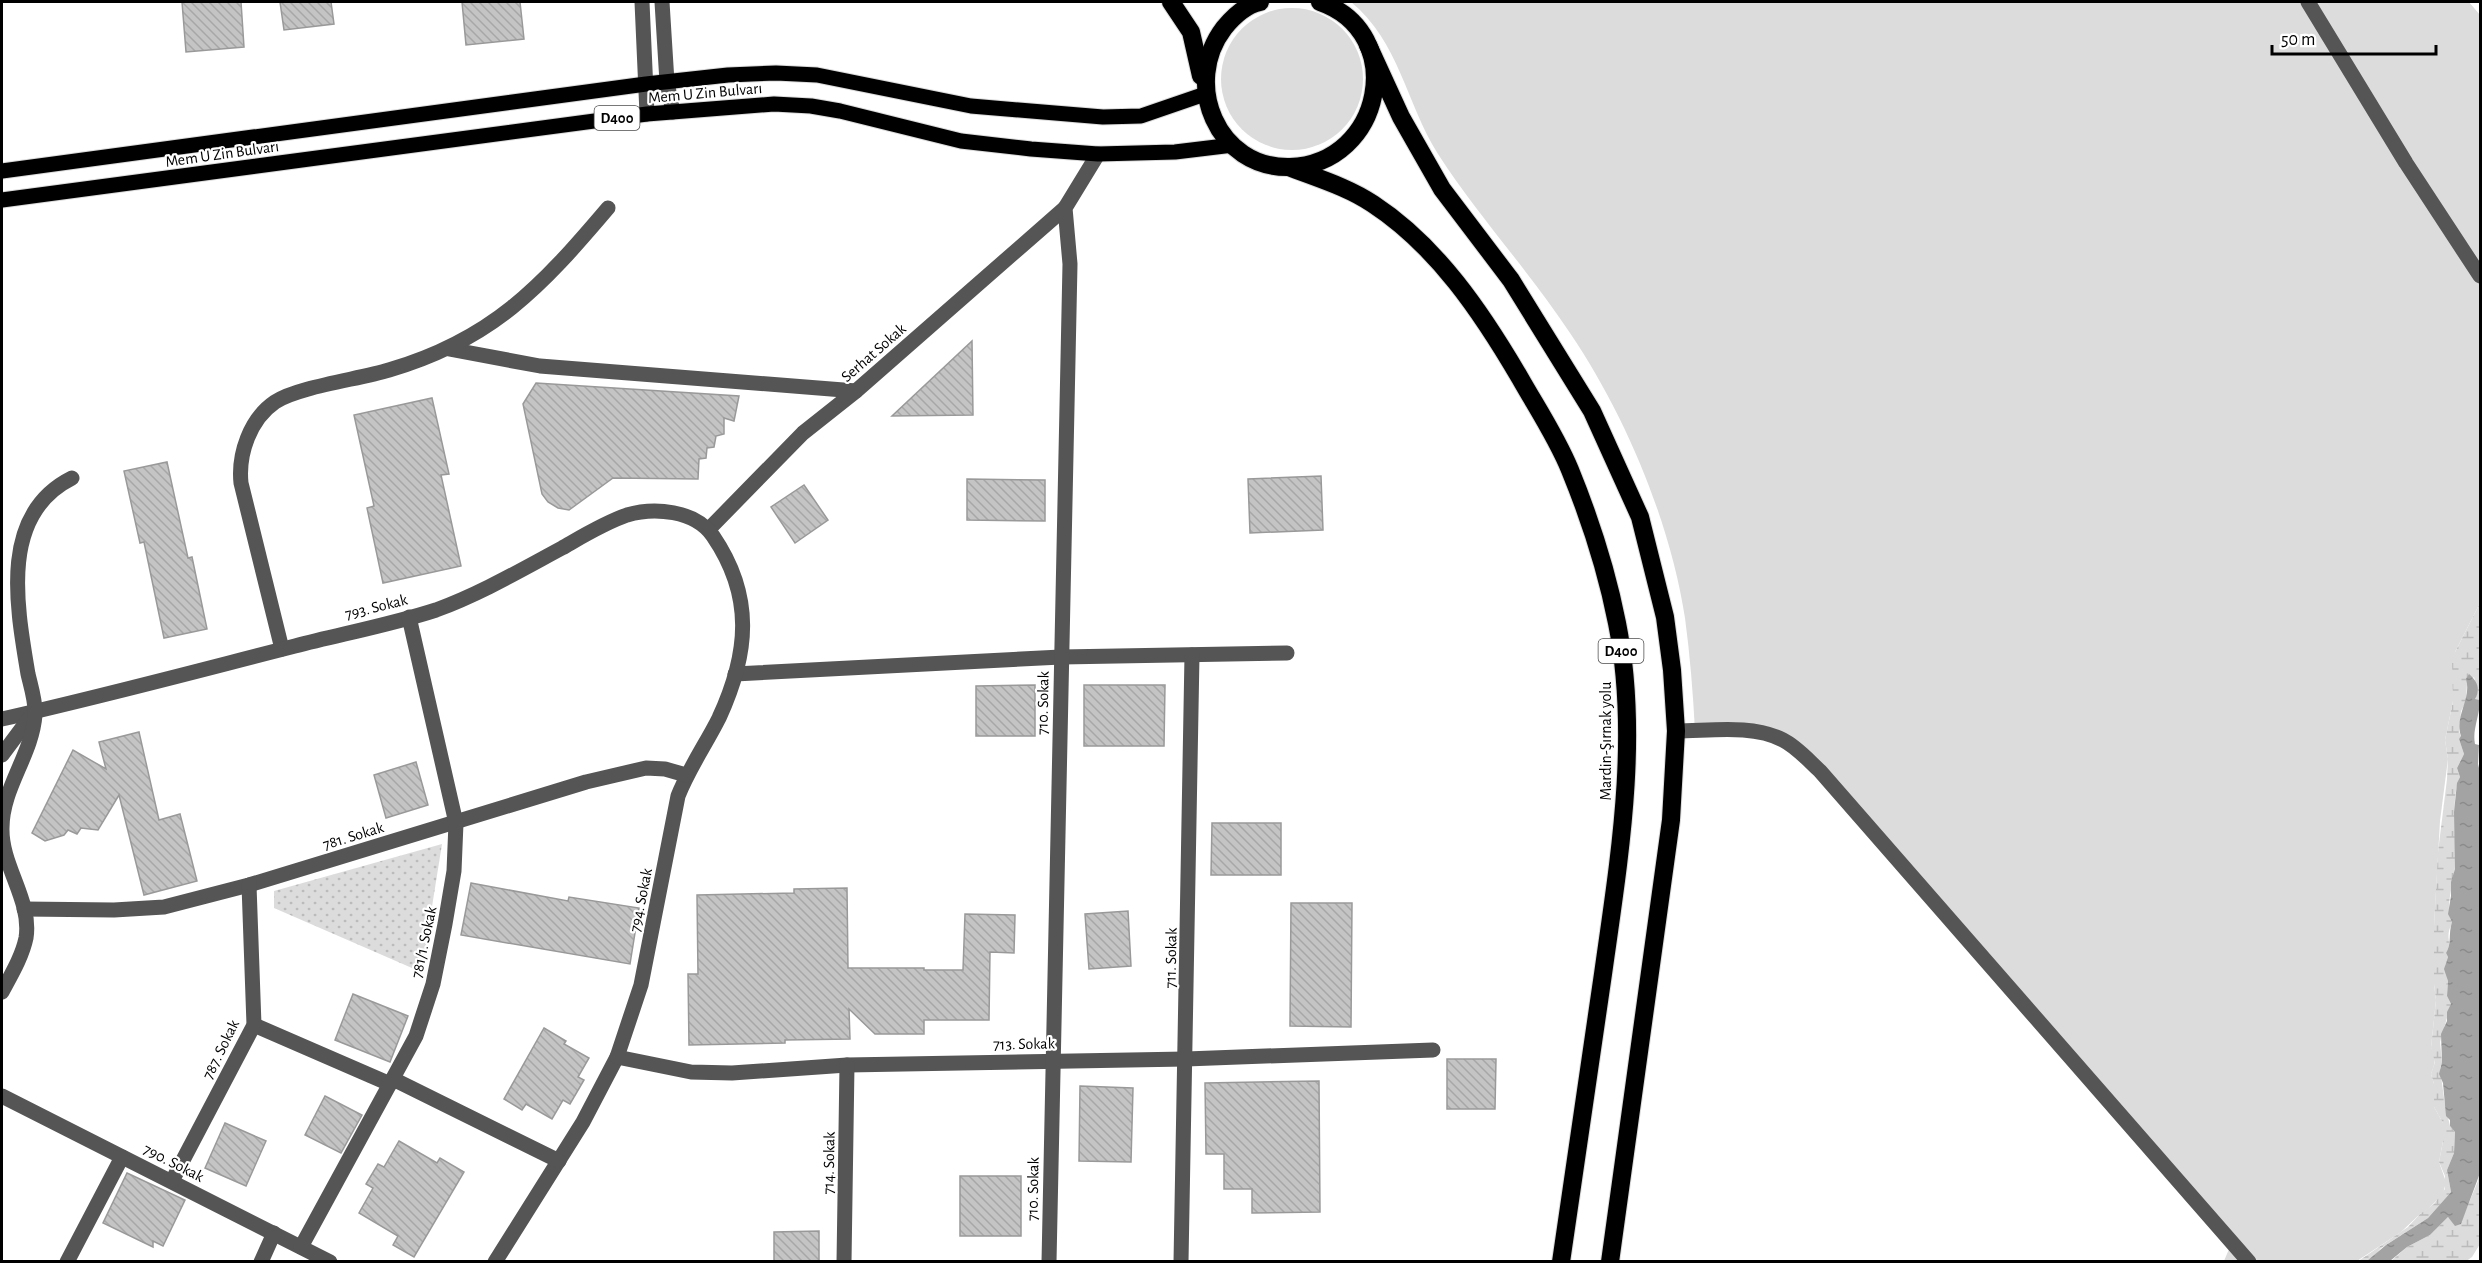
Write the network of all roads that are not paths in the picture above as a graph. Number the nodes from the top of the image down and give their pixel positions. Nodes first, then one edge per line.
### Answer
1 (642, 2) edge
2 (662, 2) edge
3 (1171, 2) edge
4 (1260, 2) edge
5 (1320, 2) edge
6 (2308, 2) edge
7 (1368, 45) junction
8 (667, 82) junction
9 (646, 84) junction
10 (1205, 94) junction
11 (673, 112) junction
12 (647, 114) junction
13 (1233, 145) junction
14 (1098, 154) junction
15 (1289, 167) junction
16 (2, 171) edge
17 (2, 200) edge
18 (608, 208) dead end
19 (1065, 208) junction
20 (2481, 276) edge
21 (448, 349) junction
22 (856, 391) junction
23 (72, 478) dead end
24 (709, 529) junction
25 (410, 617) junction
26 (282, 649) junction
27 (1287, 653) dead end
28 (1192, 655) junction
29 (1061, 657) junction
30 (735, 674) junction
31 (35, 711) junction
32 (2, 718) edge
33 (1676, 731) junction
34 (2, 755) edge
35 (686, 775) junction
36 (456, 823) junction
37 (249, 885) junction
38 (24, 909) junction
39 (2, 992) edge
40 (254, 1025) junction
41 (1433, 1050) dead end
42 (617, 1057) junction
43 (1186, 1059) junction
44 (1052, 1060) junction
45 (848, 1065) junction
46 (392, 1082) junction
47 (2, 1096) edge
48 (122, 1156) junction
49 (559, 1161) junction
50 (172, 1181) junction
51 (274, 1233) junction
52 (301, 1247) junction
53 (67, 1262) edge
54 (261, 1262) edge
55 (330, 1262) edge
56 (495, 1262) edge
57 (844, 1262) edge
58 (1049, 1262) edge
59 (1181, 1262) edge
60 (1561, 1262) edge
61 (1610, 1262) edge
62 (2249, 1262) edge

1 - 9 street
2 - 8 street
3 - 10 highway
4 - 10 highway
5 - 7 highway
6 - 20 street
7 - 15 highway
7 - 33 highway
8 - 9 main road, Mem U Zin Bulvarı / D400
8 - 10 main road, Mem U Zin Bulvarı / D400
8 - 11 street
9 - 12 street
9 - 16 main road, Mem U Zin Bulvarı / D400
10 - 13 highway
11 - 12 main road, Mem U Zin Bulvarı / D400
11 - 14 main road, Mem U Zin Bulvarı / D400
12 - 17 main road, Mem U Zin Bulvarı / D400
13 - 14 main road, Mem U Zin Bulvarı / D400
13 - 15 highway
14 - 19 street
15 - 60 highway, Mardin-Şırnak yolu / D400
18 - 21 street
19 - 22 street, Serhat Sokak
19 - 29 street, 710. Sokak
21 - 22 street
21 - 26 street
22 - 24 street, Serhat Sokak
23 - 31 street
24 - 25 street, 793. Sokak
24 - 30 street, 794. Sokak
25 - 26 street, 793. Sokak
25 - 36 street, 781/1. Sokak
26 - 31 street, 793. Sokak
27 - 28 street
28 - 29 street
28 - 43 street, 711. Sokak
29 - 30 street
29 - 44 street, 710. Sokak
30 - 35 street, 794. Sokak
31 - 32 street, 793. Sokak
31 - 34 street
31 - 38 street
33 - 61 highway
33 - 62 street
35 - 36 street, 781. Sokak
35 - 42 street, 794. Sokak
36 - 37 street, 781. Sokak
36 - 46 street, 781/1. Sokak
37 - 38 street, 781. Sokak
37 - 40 street, 787. Sokak
38 - 39 street
40 - 46 street
40 - 50 street, 787. Sokak
41 - 43 street, 713. Sokak
42 - 45 street, 713. Sokak
42 - 49 street, 794. Sokak
43 - 44 street, 713. Sokak
43 - 59 street, 711. Sokak
44 - 45 street, 713. Sokak
44 - 58 street, 710. Sokak
45 - 57 street, 714. Sokak
46 - 49 street
46 - 52 street, 781/1. Sokak
47 - 48 street, 790. Sokak
48 - 50 street, 790. Sokak
48 - 53 street
49 - 56 street, 794. Sokak
50 - 51 street, 790. Sokak
51 - 52 street, 790. Sokak
51 - 54 street
52 - 55 street, 790. Sokak

